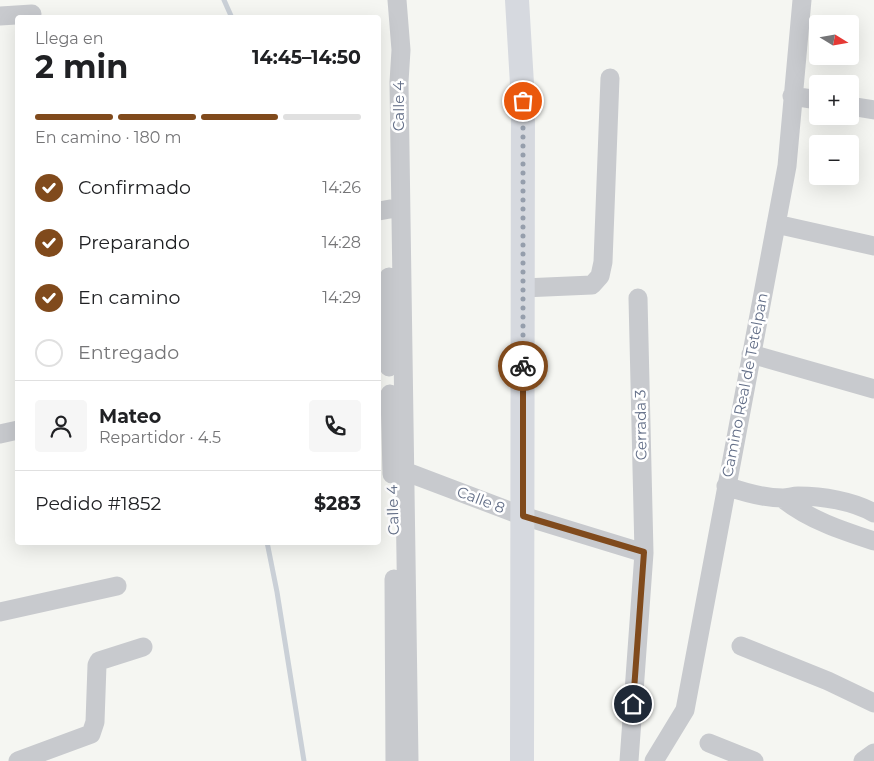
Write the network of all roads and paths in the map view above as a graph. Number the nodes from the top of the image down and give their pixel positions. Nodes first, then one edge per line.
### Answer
1 (397, 0) edge
2 (517, 0) edge
3 (802, 0) edge
4 (32, 11) edge
5 (0, 16) edge
6 (401, 50) junction
7 (610, 78) dead end
8 (792, 96) junction
9 (809, 99) edge
10 (859, 108) edge
11 (874, 110) edge
12 (385, 210) edge
13 (776, 224) junction
14 (874, 246) edge
15 (524, 288) junction
16 (638, 298) dead end
17 (383, 316) edge
18 (751, 354) junction
19 (874, 389) edge
20 (15, 431) edge
21 (0, 434) edge
22 (392, 471) edge
23 (726, 486) junction
24 (782, 498) junction
25 (854, 505) junction
26 (874, 513) edge
27 (523, 516) junction
28 (845, 531) junction
29 (874, 541) edge
30 (644, 552) junction
31 (117, 586) dead end
32 (0, 612) edge
33 (741, 646) dead end
34 (143, 647) dead end
35 (874, 702) edge
36 (709, 743) dead end
37 (874, 753) edge
38 (18, 761) edge
39 (395, 761) edge
40 (409, 761) edge
41 (522, 761) edge
42 (629, 761) edge
43 (654, 761) edge
44 (754, 761) edge
45 (863, 761) edge

1 - 6 street, Calle 4
2 - 15 main road
3 - 8 street, Camino Real de Tetelpan
4 - 5 street
6 - 12 street, Calle 4
6 - 22 street, Calle 4
7 - 15 street
8 - 9 street
8 - 13 street, Camino Real de Tetelpan
10 - 11 street
12 - 17 street, Calle 4
13 - 14 street
13 - 18 street, Camino Real de Tetelpan
15 - 27 main road
16 - 30 street, Cerrada 3
17 - 22 street, Calle 4
18 - 19 street
18 - 23 street, Camino Real de Tetelpan
20 - 21 street
22 - 27 street, Calle 8
22 - 39 street, Calle 4
22 - 40 street, Calle 4
23 - 24 street
23 - 43 street, Camino Real de Tetelpan
24 - 25 street
24 - 28 street
25 - 26 street
25 - 28 street
27 - 30 street, Calle 8
27 - 41 main road
28 - 29 street
30 - 42 street, Cerrada 3
31 - 32 street
33 - 35 street
34 - 38 street
36 - 44 street
37 - 45 street

